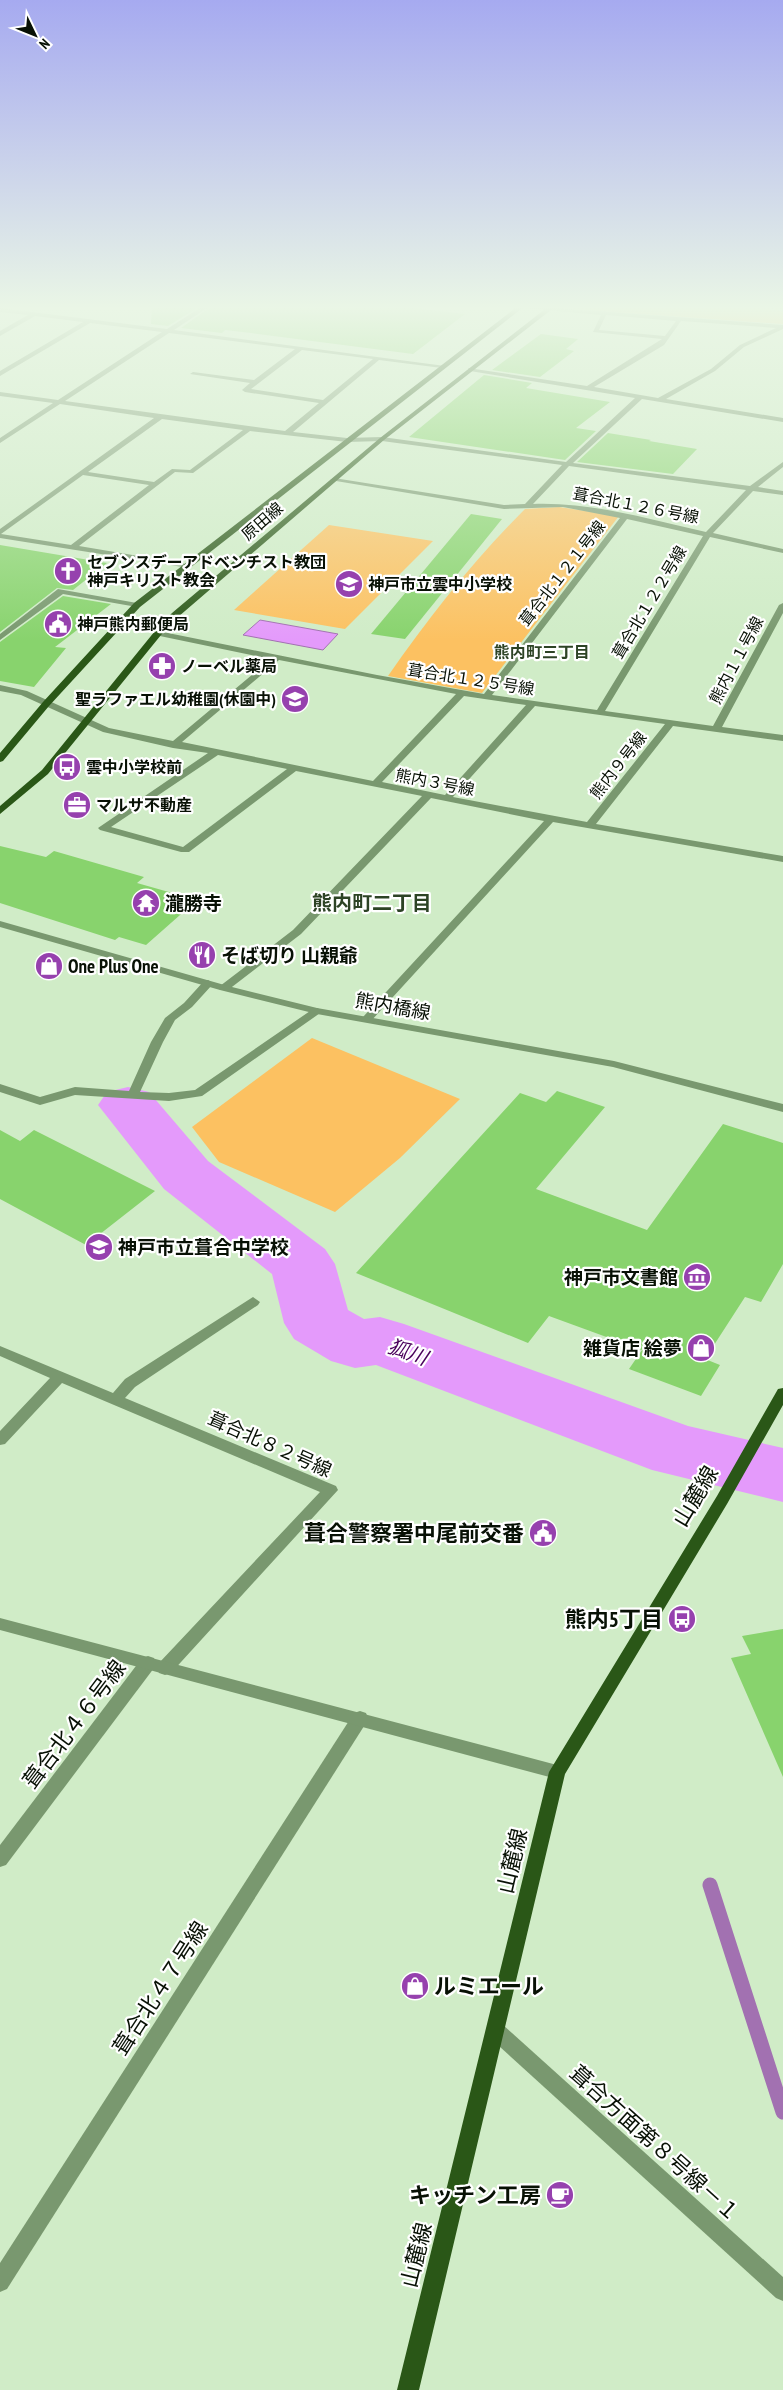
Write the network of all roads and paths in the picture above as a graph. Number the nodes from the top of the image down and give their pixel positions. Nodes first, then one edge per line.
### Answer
1 (36, 418) edge
2 (159, 418) edge
3 (171, 418) edge
4 (305, 418) edge
5 (376, 418) edge
6 (409, 418) edge
7 (618, 418) edge
8 (768, 418) edge
9 (783, 420) edge
10 (249, 429) junction
11 (286, 433) junction
12 (382, 439) junction
13 (347, 440) junction
14 (0, 441) edge
15 (783, 464) edge
16 (566, 465) junction
17 (82, 473) junction
18 (334, 480) junction
19 (155, 484) junction
20 (751, 489) junction
21 (783, 493) edge
22 (526, 506) junction
23 (626, 515) junction
24 (0, 532) edge
25 (709, 533) junction
26 (0, 536) edge
27 (72, 548) junction
28 (783, 550) edge
29 (186, 566) junction
30 (137, 605) junction
31 (783, 605) edge
32 (158, 633) junction
33 (0, 638) edge
34 (278, 657) junction
35 (0, 688) edge
36 (462, 693) junction
37 (486, 697) junction
38 (46, 704) junction
39 (532, 704) junction
40 (599, 713) junction
41 (85, 721) junction
42 (670, 724) junction
43 (716, 730) junction
44 (783, 738) edge
45 (173, 745) junction
46 (215, 753) junction
47 (0, 759) edge
48 (293, 769) junction
49 (374, 785) junction
50 (427, 796) junction
51 (446, 799) junction
52 (0, 811) edge
53 (551, 819) junction
54 (589, 826) junction
55 (783, 859) edge
56 (0, 924) edge
57 (208, 983) junction
58 (224, 988) junction
59 (317, 1011) junction
60 (367, 1019) junction
61 (0, 1088) edge
62 (133, 1095) junction
63 (783, 1108) edge
64 (253, 1302) dead end
65 (0, 1351) edge
66 (60, 1376) junction
67 (783, 1393) edge
68 (115, 1400) junction
69 (0, 1440) edge
70 (2, 1627) edge
71 (148, 1664) junction
72 (166, 1668) junction
73 (360, 1718) junction
74 (557, 1772) junction
75 (0, 1859) edge
76 (495, 2030) junction
77 (0, 2282) edge
78 (783, 2291) edge
79 (408, 2390) edge

1 - 14 street
2 - 17 street
3 - 10 street
4 - 11 street
5 - 13 main road, 原田線
6 - 12 main road, 原田線
7 - 16 street
8 - 9 street
10 - 11 street
10 - 19 street
11 - 13 street
12 - 13 street
12 - 16 street
12 - 18 main road, 原田線
13 - 29 main road, 原田線
15 - 20 street, 葺合北１２２号線
16 - 20 street
16 - 22 street
17 - 19 street
17 - 24 street
18 - 22 street, 葺合北１２６号線
18 - 32 main road, 原田線
19 - 27 street
20 - 21 street
20 - 25 street, 葺合北１２２号線
22 - 23 street, 葺合北１２６号線
23 - 25 street, 葺合北１２６号線
23 - 37 street, 葺合北１２１号線
25 - 28 street, 葺合北１２６号線
25 - 40 street, 葺合北１２２号線
26 - 27 street
27 - 29 street
29 - 30 main road, 原田線
30 - 33 street
30 - 38 main road, 原田線
31 - 43 street, 熊内１１号線
32 - 34 street, 葺合北１２５号線
32 - 41 main road, 原田線
34 - 36 street, 葺合北１２５号線
34 - 45 street
35 - 38 street, 熊内３号線
36 - 37 street, 葺合北１２５号線
36 - 49 street
37 - 39 street, 葺合北１２５号線
38 - 41 street, 熊内３号線
38 - 47 main road, 原田線
39 - 40 street, 葺合北１２５号線
39 - 51 street
40 - 42 street, 葺合北１２５号線
41 - 45 street, 熊内３号線
41 - 52 main road, 原田線
42 - 43 street, 葺合北１２５号線
42 - 54 street, 熊内９号線
43 - 44 street, 葺合北１２５号線
45 - 46 street, 熊内３号線
46 - 48 street, 熊内３号線
46 - 48 street
48 - 49 street, 熊内３号線
49 - 50 street, 熊内３号線
50 - 51 street, 熊内３号線
50 - 58 street
51 - 53 street, 熊内３号線
53 - 54 street, 熊内３号線
53 - 60 street
54 - 55 street, 熊内３号線
56 - 57 street, 熊内橋線
57 - 58 street, 熊内橋線
57 - 62 street
58 - 59 street, 熊内橋線
59 - 60 street, 熊内橋線
59 - 62 street
60 - 63 street, 熊内橋線
61 - 62 street
64 - 68 street
65 - 66 street, 葺合北８２号線
66 - 68 street, 葺合北８２号線
66 - 69 street
67 - 74 main road, 山麓線
68 - 72 street, 葺合北８２号線
70 - 71 street
71 - 72 street
71 - 75 street, 葺合北４６号線
72 - 73 street
73 - 74 street
73 - 77 street, 葺合北４７号線
74 - 76 main road, 山麓線
76 - 78 street, 葺合方面第８号線－１
76 - 79 main road, 山麓線

